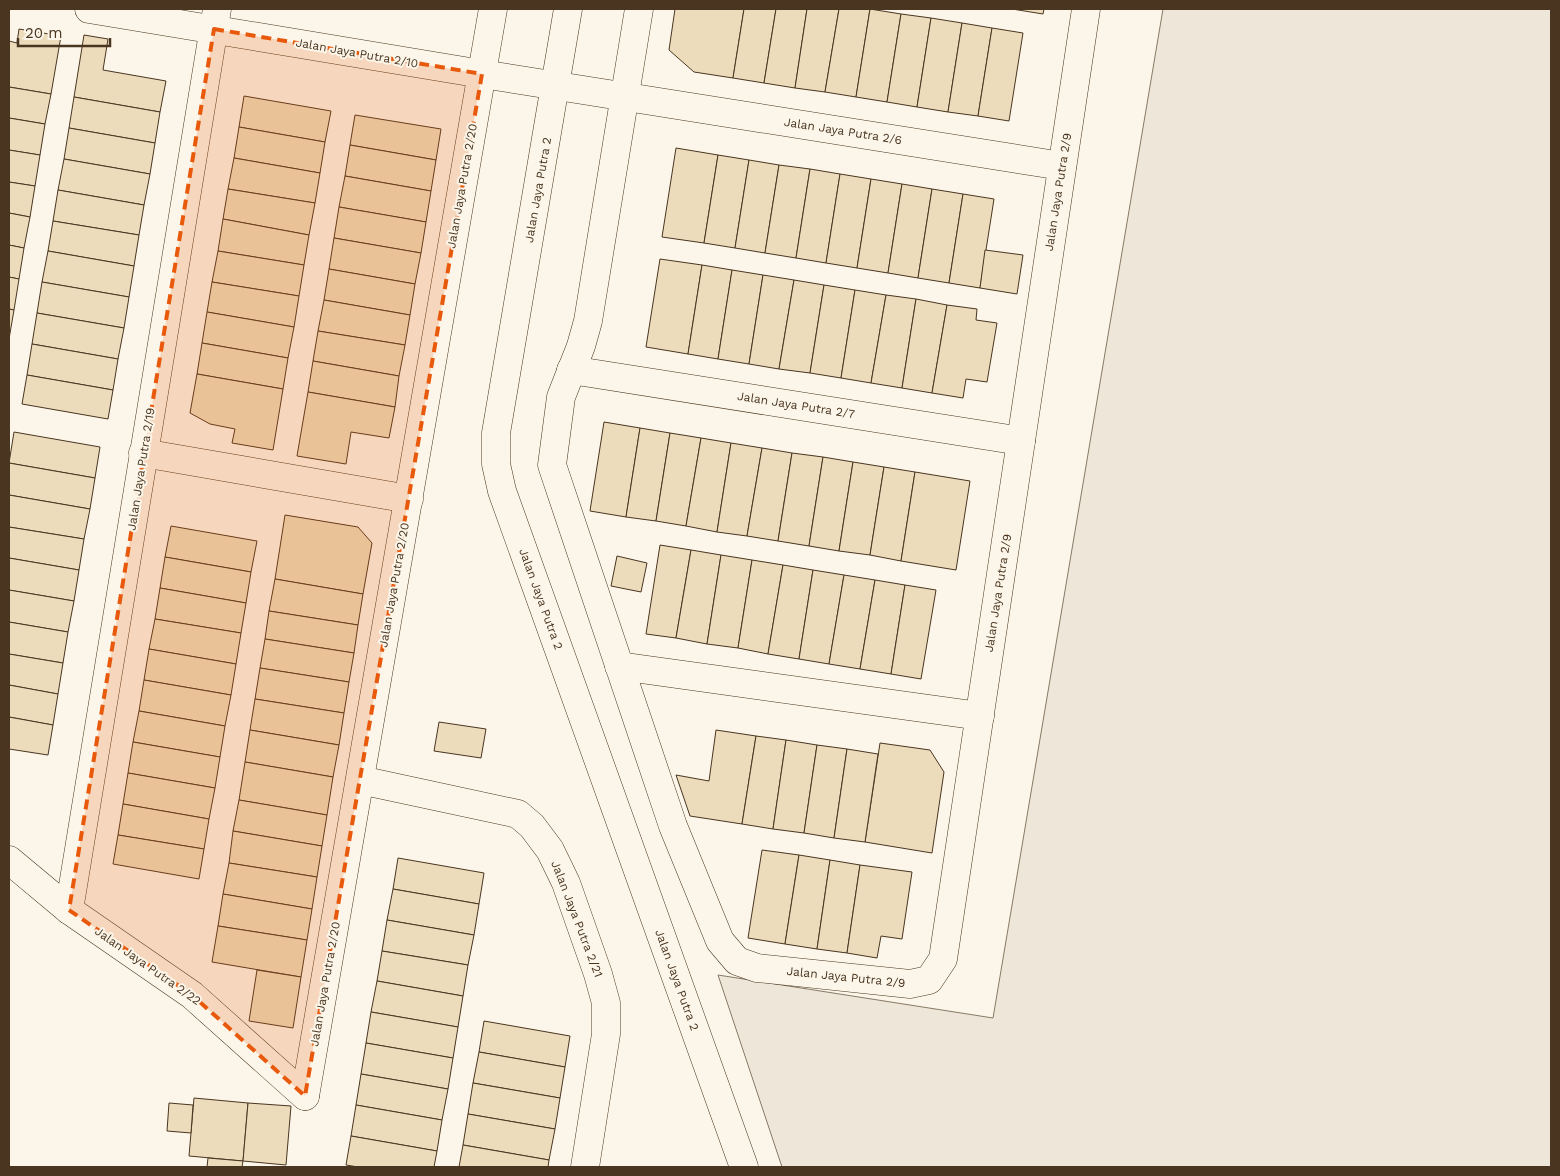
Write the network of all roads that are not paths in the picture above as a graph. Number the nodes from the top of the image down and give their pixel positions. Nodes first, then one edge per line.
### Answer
1 (89, 9) edge
2 (493, 9) edge
3 (568, 9) edge
4 (639, 9) edge
5 (1086, 9) edge
6 (215, 19) edge
7 (482, 74) junction
8 (555, 86) junction
9 (624, 97) junction
10 (1062, 166) junction
11 (571, 370) junction
12 (1021, 441) junction
13 (143, 453) junction
14 (409, 499) junction
15 (619, 666) junction
16 (980, 716) junction
17 (360, 780) junction
18 (9, 860) edge
19 (69, 910) junction
20 (305, 1096) joint
21 (585, 1167) edge
22 (744, 1167) edge

1 - 6 street, Jalan Jaya Putra 2/10
2 - 7 street, Jalan Jaya Putra 2/20
3 - 8 street, Jalan Jaya Putra 2
4 - 9 street
5 - 10 street, Jalan Jaya Putra 2/9
6 - 7 street, Jalan Jaya Putra 2/10
6 - 13 street, Jalan Jaya Putra 2/19
7 - 8 street, Jalan Jaya Putra 2/10
7 - 14 street, Jalan Jaya Putra 2/20
8 - 9 street, Jalan Jaya Putra 2/10
8 - 22 street, Jalan Jaya Putra 2
9 - 10 street, Jalan Jaya Putra 2/6
9 - 11 street
10 - 12 street, Jalan Jaya Putra 2/9
11 - 12 street, Jalan Jaya Putra 2/7
11 - 15 street
12 - 16 street, Jalan Jaya Putra 2/9
13 - 14 street
13 - 19 street, Jalan Jaya Putra 2/19
14 - 17 street, Jalan Jaya Putra 2/20
15 - 16 street
15 - 16 street, Jalan Jaya Putra 2/9
17 - 20 street, Jalan Jaya Putra 2/20
17 - 21 street, Jalan Jaya Putra 2/21
18 - 19 street, Jalan Jaya Putra 2/22
19 - 20 street, Jalan Jaya Putra 2/22

